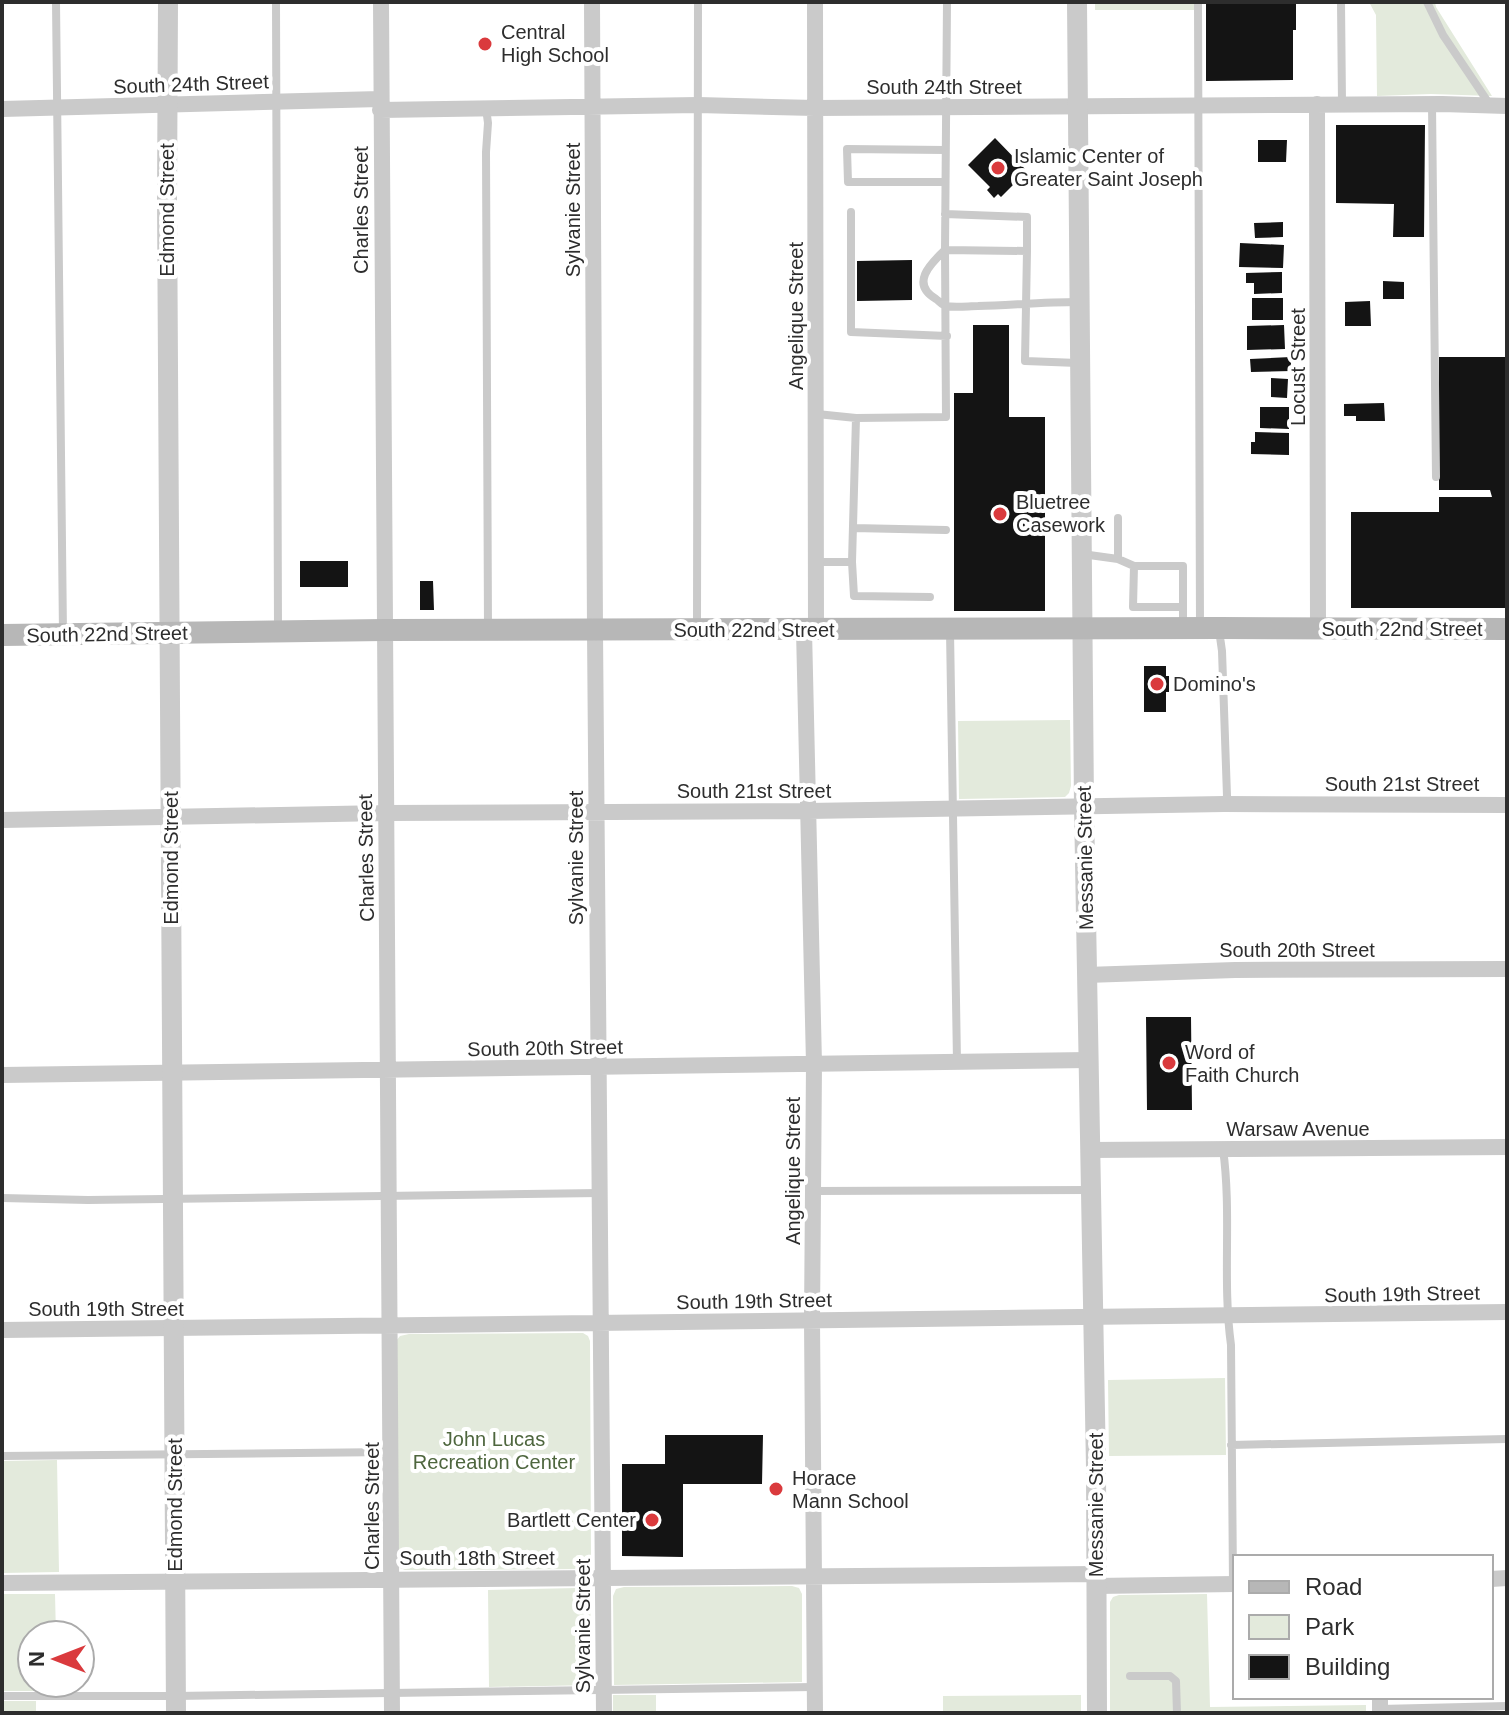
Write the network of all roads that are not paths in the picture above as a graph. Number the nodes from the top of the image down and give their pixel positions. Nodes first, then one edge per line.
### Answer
1 (56, 2) edge
2 (168, 2) edge
3 (276, 2) edge
4 (381, 2) edge
5 (592, 2) edge
6 (698, 2) edge
7 (815, 2) edge
8 (947, 2) edge
9 (1077, 2) edge
10 (1198, 2) edge
11 (1341, 2) edge
12 (1427, 2) edge
13 (277, 102) junction
14 (380, 104) junction
15 (1317, 104) junction
16 (1342, 104) junction
17 (1432, 104) junction
18 (167, 105) junction
19 (698, 105) junction
20 (1199, 105) junction
21 (945, 106) junction
22 (1498, 106) edge
23 (593, 107) junction
24 (1077, 107) junction
25 (57, 108) junction
26 (486, 108) junction
27 (815, 108) junction
28 (2, 109) edge
29 (945, 150) junction
30 (945, 182) junction
31 (851, 212) dead end
32 (945, 214) junction
33 (945, 250) junction
34 (1027, 251) junction
35 (1079, 302) junction
36 (1026, 305) junction
37 (946, 306) junction
38 (947, 336) junction
39 (1079, 363) junction
40 (817, 414) junction
41 (856, 418) junction
42 (1436, 477) dead end
43 (1118, 518) dead end
44 (853, 528) junction
45 (946, 530) dead end
46 (1081, 554) junction
47 (1118, 559) junction
48 (817, 562) junction
49 (852, 562) junction
50 (1134, 566) junction
51 (930, 597) dead end
52 (1196, 623) junction
53 (950, 629) junction
54 (1082, 629) junction
55 (1318, 629) junction
56 (1507, 629) edge
57 (384, 630) junction
58 (488, 630) junction
59 (697, 630) junction
60 (810, 630) junction
61 (278, 631) junction
62 (595, 631) junction
63 (169, 633) junction
64 (63, 634) junction
65 (2, 635) edge
66 (1224, 804) junction
67 (1507, 805) edge
68 (1084, 806) junction
69 (953, 809) junction
70 (808, 811) junction
71 (596, 812) junction
72 (386, 813) junction
73 (171, 817) junction
74 (2, 820) edge
75 (1507, 969) edge
76 (1086, 975) junction
77 (1088, 1060) junction
78 (957, 1062) junction
79 (814, 1064) junction
80 (598, 1067) junction
81 (388, 1070) junction
82 (173, 1072) junction
83 (2, 1075) edge
84 (1507, 1147) edge
85 (1223, 1149) junction
86 (1090, 1150) junction
87 (1090, 1190) junction
88 (814, 1191) junction
89 (599, 1193) junction
90 (389, 1194) junction
91 (2, 1198) edge
92 (174, 1198) junction
93 (1507, 1312) edge
94 (1227, 1316) junction
95 (1093, 1317) junction
96 (812, 1320) junction
97 (601, 1323) junction
98 (391, 1326) junction
99 (175, 1329) junction
100 (2, 1330) edge
101 (1507, 1439) edge
102 (1231, 1445) junction
103 (391, 1452) junction
104 (175, 1454) junction
105 (2, 1456) edge
106 (1233, 1555) edge
107 (813, 1575) junction
108 (603, 1577) junction
109 (392, 1579) junction
110 (175, 1580) junction
111 (1096, 1580) junction
112 (2, 1583) edge
113 (1233, 1584) edge
114 (1130, 1676) dead end
115 (815, 1687) junction
116 (603, 1689) junction
117 (392, 1693) junction
118 (2, 1696) edge
119 (176, 1704) edge
120 (1380, 1706) edge
121 (1507, 1706) edge
122 (392, 1713) edge
123 (604, 1713) edge
124 (815, 1713) edge
125 (1097, 1713) edge
126 (1177, 1713) edge

1 - 25 lane
2 - 18 street, Edmond Street
3 - 13 lane
4 - 14 street, Charles Street
5 - 23 street, Sylvanie Street
6 - 19 lane
7 - 27 street, Angelique Street
8 - 21 lane
9 - 24 street, Messanie Street
10 - 20 lane
11 - 16 lane
12 - 22 lane
13 - 14 street, South 24th Street
13 - 18 street, South 24th Street
13 - 61 lane
14 - 26 street, South 24th Street
14 - 57 street, Charles Street
15 - 16 street, South 24th Street
15 - 20 street, South 24th Street
15 - 55 street, Locust Street
16 - 17 street, South 24th Street
17 - 22 street, South 24th Street
17 - 42 lane
18 - 25 street, South 24th Street
18 - 63 street, Edmond Street
19 - 23 street, South 24th Street
19 - 27 street, South 24th Street
19 - 59 lane
20 - 24 street, South 24th Street
20 - 52 lane
21 - 24 street, South 24th Street
21 - 27 street, South 24th Street
21 - 29 lane
23 - 26 street, South 24th Street
23 - 62 street, Sylvanie Street
24 - 35 street, Messanie Street
25 - 28 street, South 24th Street
25 - 64 lane
26 - 58 lane
27 - 40 street, Angelique Street
29 - 30 lane
29 - 30 lane
30 - 32 lane
31 - 38 lane
32 - 33 lane
32 - 34 lane
33 - 34 lane
33 - 37 lane
33 - 37 lane
34 - 36 lane
35 - 36 lane
35 - 39 street, Messanie Street
36 - 37 lane
36 - 39 lane
37 - 38 lane
38 - 41 lane
39 - 46 street, Messanie Street
40 - 41 lane
40 - 48 street, Angelique Street
41 - 44 lane
43 - 47 lane
44 - 45 lane
44 - 49 lane
46 - 47 lane
46 - 54 street, Messanie Street
47 - 50 lane
48 - 49 lane
48 - 60 street, Angelique Street
49 - 51 lane
50 - 52 lane
50 - 52 lane
52 - 54 main road, South 22nd Street
52 - 55 main road, South 22nd Street
52 - 66 lane
53 - 54 main road, South 22nd Street
53 - 60 main road, South 22nd Street
53 - 69 lane
54 - 68 street, Messanie Street
55 - 56 main road, South 22nd Street
57 - 58 main road, South 22nd Street
57 - 61 main road, South 22nd Street
57 - 72 street, Charles Street
58 - 62 main road, South 22nd Street
59 - 60 main road, South 22nd Street
59 - 62 main road, South 22nd Street
60 - 70 street, Angelique Street
61 - 63 main road, South 22nd Street
62 - 71 street, Sylvanie Street
63 - 64 main road, South 22nd Street
63 - 73 street, Edmond Street
64 - 65 main road, South 22nd Street
66 - 67 street, South 21st Street
66 - 68 street, South 21st Street
68 - 69 street, South 21st Street
68 - 76 street, Messanie Street
69 - 70 street, South 21st Street
69 - 78 lane
70 - 71 street, South 21st Street
70 - 79 street, Angelique Street
71 - 72 street, South 21st Street
71 - 80 street, Sylvanie Street
72 - 73 street, South 21st Street
72 - 81 street, Charles Street
73 - 74 street, South 21st Street
73 - 82 street, Edmond Street
75 - 76 street, South 20th Street
76 - 77 street, Messanie Street
77 - 78 street, South 20th Street
77 - 86 street, Messanie Street
78 - 79 street, South 20th Street
79 - 80 street, South 20th Street
79 - 88 street, Angelique Street
80 - 81 street, South 20th Street
80 - 89 street, Sylvanie Street
81 - 82 street, South 20th Street
81 - 90 street, Charles Street
82 - 83 street, South 20th Street
82 - 92 street, Edmond Street
84 - 85 street, Warsaw Avenue
85 - 86 street, Warsaw Avenue
85 - 94 lane
86 - 87 street, Messanie Street
87 - 88 lane
87 - 95 street, Messanie Street
88 - 96 street, Angelique Street
89 - 90 lane
89 - 97 street, Sylvanie Street
90 - 92 lane
90 - 98 street, Charles Street
91 - 92 lane
92 - 99 street, Edmond Street
93 - 94 street, South 19th Street
94 - 95 street, South 19th Street
94 - 102 lane
95 - 96 street, South 19th Street
95 - 111 street, Messanie Street
96 - 97 street, South 19th Street
96 - 107 street, Angelique Street
97 - 98 street, South 19th Street
97 - 108 street, Sylvanie Street
98 - 99 street, South 19th Street
98 - 103 street, Charles Street
99 - 100 street, South 19th Street
99 - 104 street, Edmond Street
101 - 102 lane
102 - 106 lane
103 - 104 lane
103 - 109 street, Charles Street
104 - 105 lane
104 - 110 street, Edmond Street
107 - 108 street, South 18th Street
107 - 111 street, South 18th Street
107 - 115 street, Angelique Street
108 - 109 street, South 18th Street
108 - 116 street, Sylvanie Street
109 - 110 street, South 18th Street
109 - 117 street, Charles Street
110 - 112 street, South 18th Street
110 - 119 street, Edmond Street
111 - 113 street, South 18th Street
111 - 125 street, Messanie Street
114 - 126 lane
115 - 116 lane
115 - 124 street, Angelique Street
116 - 117 lane
116 - 123 street, Sylvanie Street
117 - 119 lane
117 - 122 street, Charles Street
118 - 119 lane
120 - 121 lane

